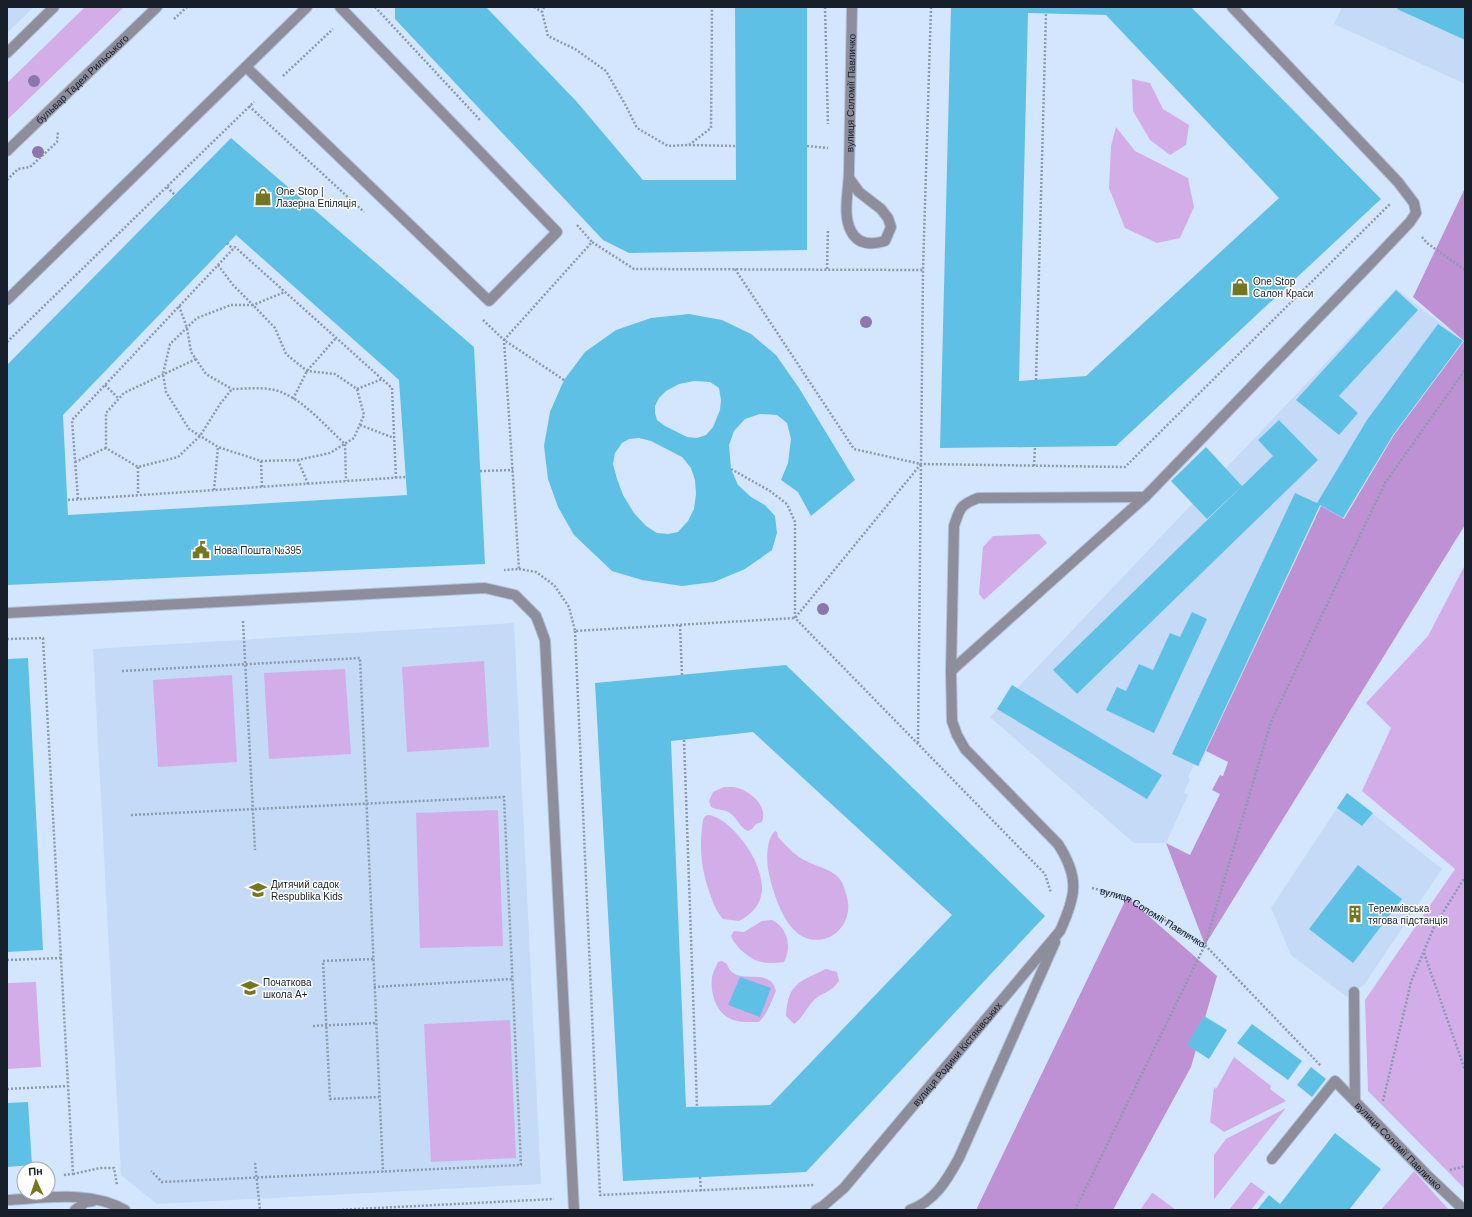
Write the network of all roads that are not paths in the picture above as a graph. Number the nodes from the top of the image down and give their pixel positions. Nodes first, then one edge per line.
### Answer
1 (54, 7) edge
2 (157, 7) edge
3 (307, 7) edge
4 (340, 7) edge
5 (852, 7) edge
6 (1232, 7) edge
7 (7, 52) edge
8 (246, 68) junction
9 (7, 151) edge
10 (849, 178) junction
11 (7, 300) edge
12 (1145, 497) junction
13 (7, 613) edge
14 (951, 671) junction
15 (1060, 931) junction
16 (1354, 992) dead end
17 (1354, 1101) junction
18 (1272, 1158) dead end
19 (7, 1200) edge
20 (97, 1200) junction
21 (74, 1210) edge
22 (125, 1210) edge
23 (574, 1210) edge
24 (816, 1210) edge
25 (910, 1210) edge
26 (1464, 1210) edge

1 - 7 street
2 - 9 street, бульвар Тадея Рильського
3 - 8 street
4 - 8 street
5 - 10 street, вулиця Соломії Павличко
6 - 12 street
8 - 11 street
10 - 10 street, вулиця Соломії Павличко
12 - 14 street
12 - 14 street
13 - 23 street
14 - 15 street, вулиця Родини Кістяківських
15 - 24 street, вулиця Родини Кістяківських
15 - 25 street
16 - 17 street
17 - 18 street, вулиця Соломії Павличко
17 - 26 street, вулиця Соломії Павличко
19 - 20 street
20 - 21 street
20 - 22 street

